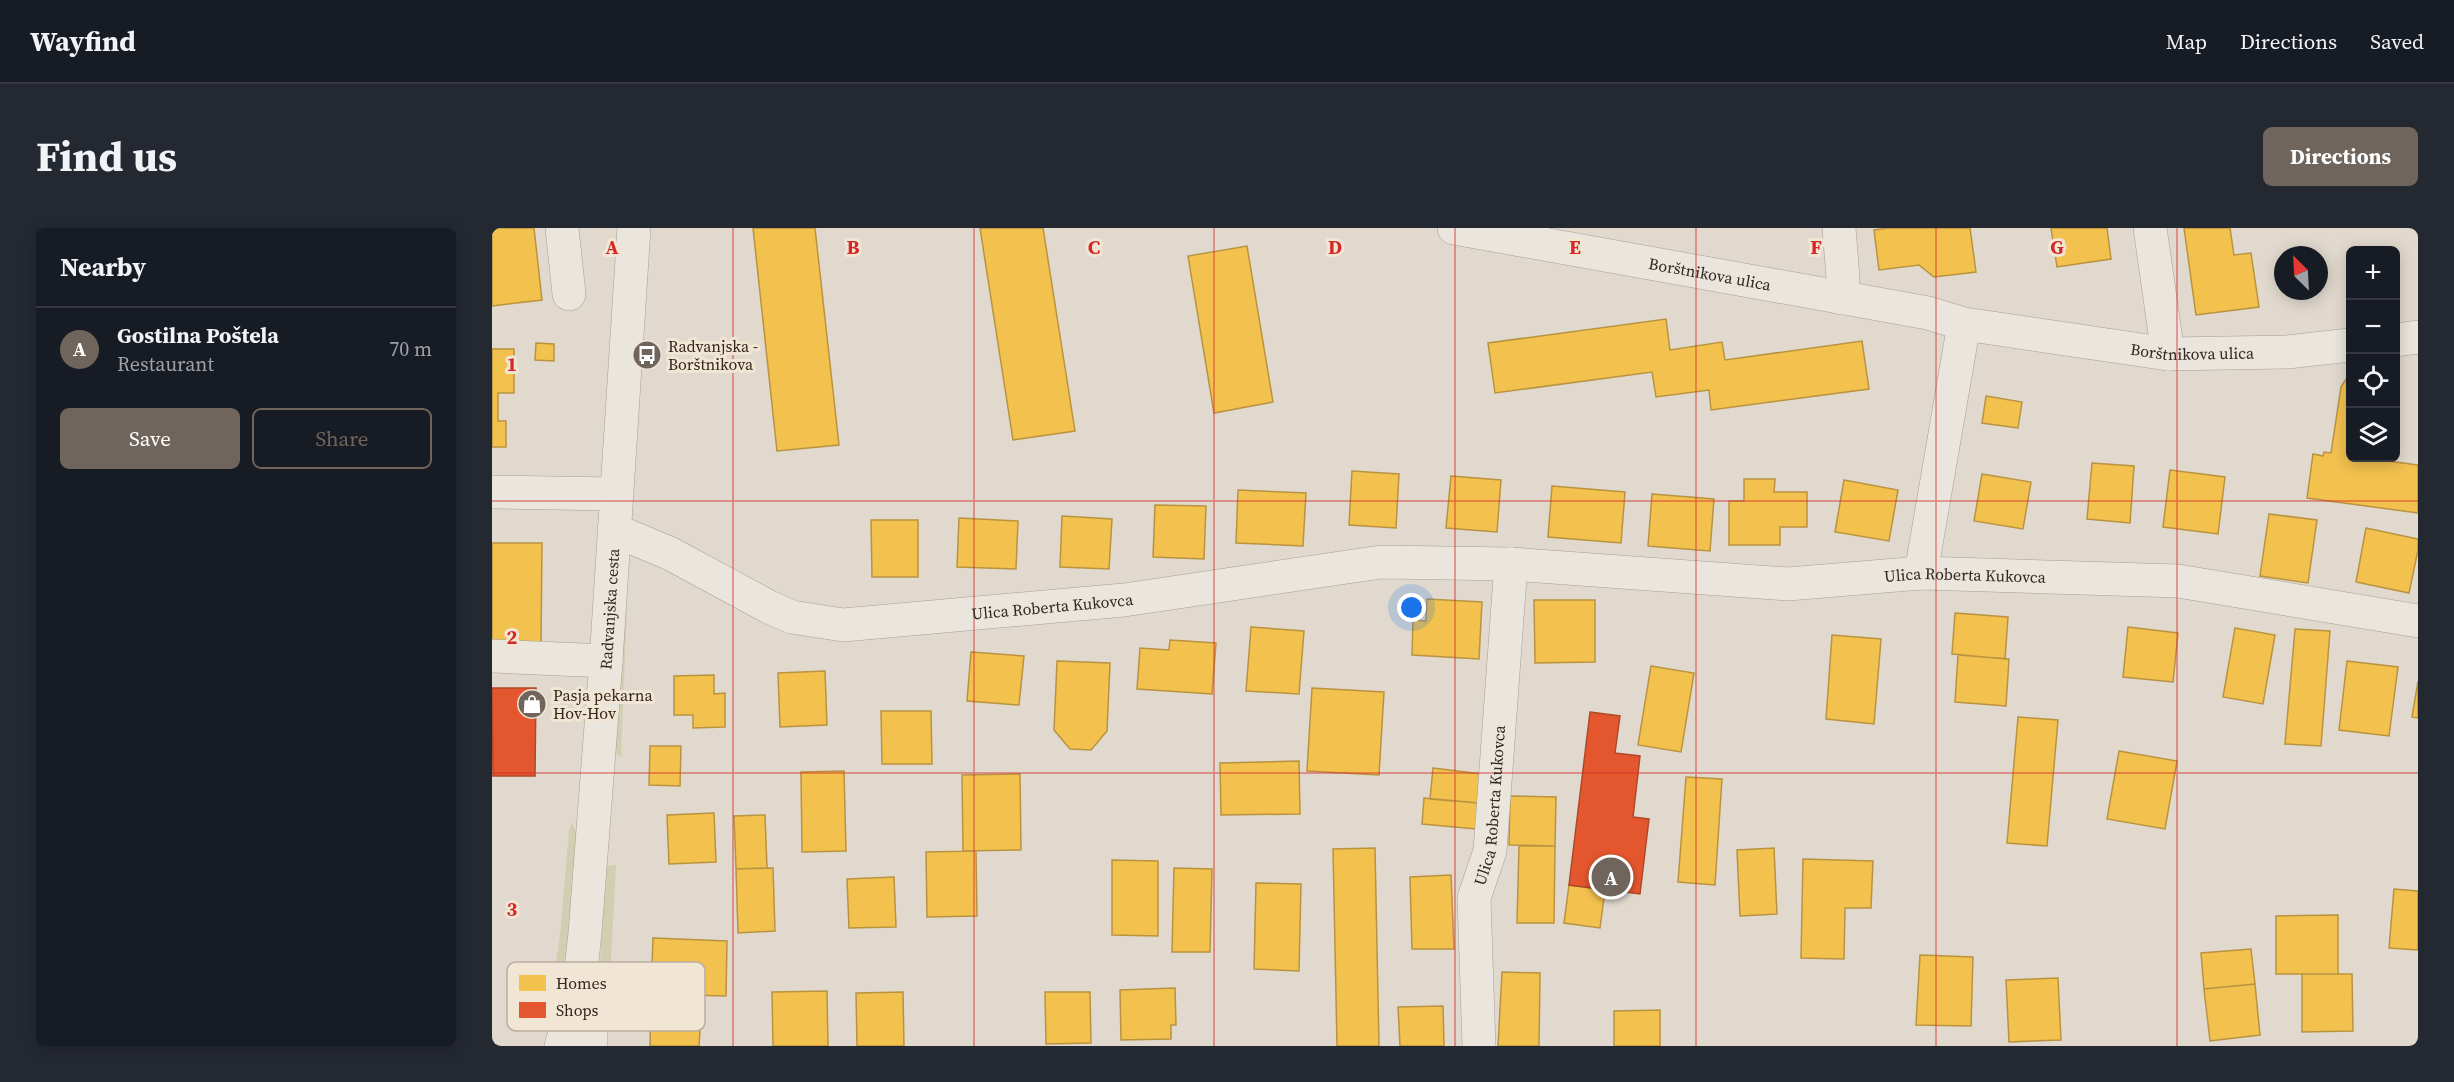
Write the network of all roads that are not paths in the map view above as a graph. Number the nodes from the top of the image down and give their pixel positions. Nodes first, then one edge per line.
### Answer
1 (562, 228) edge
2 (634, 228) edge
3 (1454, 228) edge
4 (1839, 228) edge
5 (2150, 228) edge
6 (570, 294) dead end
7 (1841, 298) junction
8 (1964, 324) junction
9 (2418, 337) edge
10 (2400, 339) edge
11 (2346, 345) edge
12 (2168, 354) junction
13 (492, 492) edge
14 (616, 494) junction
15 (614, 530) junction
16 (1510, 564) junction
17 (1921, 573) junction
18 (2418, 621) edge
19 (492, 656) edge
20 (606, 661) junction
21 (581, 962) edge
22 (566, 1031) edge
23 (590, 1031) edge
24 (561, 1046) edge
25 (591, 1046) edge
26 (1479, 1046) edge

1 - 6 street
2 - 14 street, Radvanjska cesta
3 - 7 street, Borštnikova ulica
4 - 7 street
5 - 12 street
7 - 8 street, Borštnikova ulica
8 - 12 street, Borštnikova ulica
8 - 17 street
9 - 10 street
11 - 12 street, Borštnikova ulica
13 - 14 street
14 - 15 street, Radvanjska cesta
15 - 16 street, Ulica Roberta Kukovca
15 - 20 street, Radvanjska cesta
16 - 17 street, Ulica Roberta Kukovca
16 - 26 street, Ulica Roberta Kukovca
17 - 18 street, Ulica Roberta Kukovca
19 - 20 street
20 - 21 street, Radvanjska cesta
22 - 24 street, Radvanjska cesta
23 - 25 street, Radvanjska cesta

